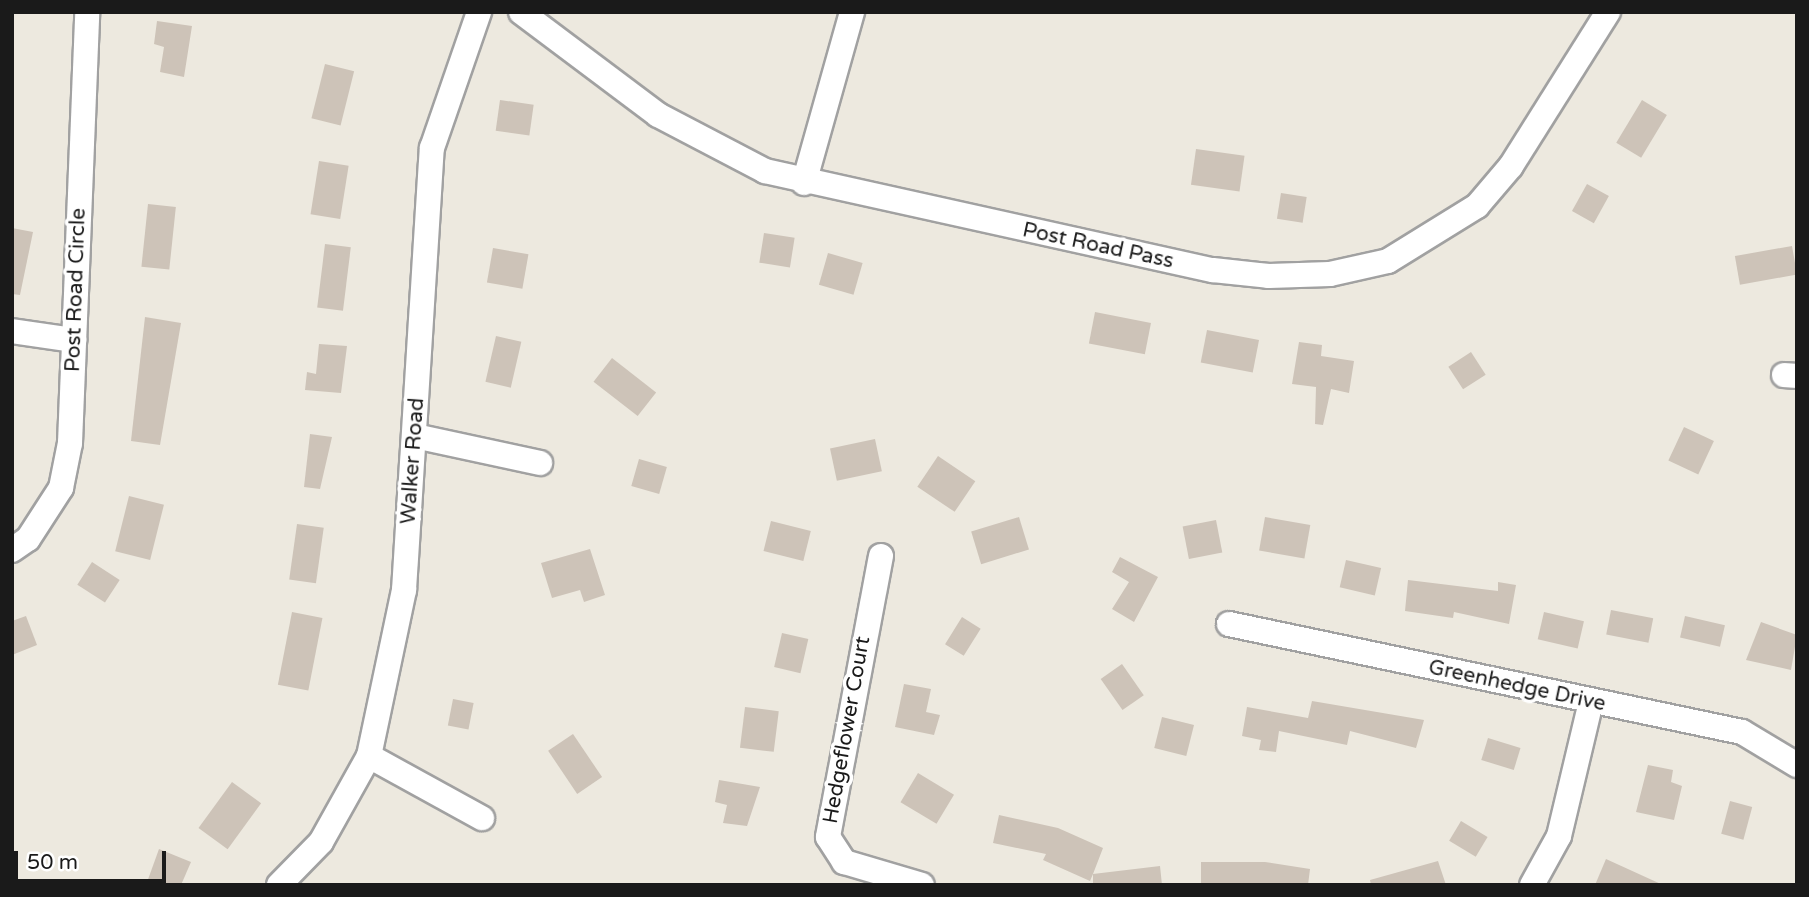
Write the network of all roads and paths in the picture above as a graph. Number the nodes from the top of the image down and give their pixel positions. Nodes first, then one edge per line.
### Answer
1 (87, 12) edge
2 (480, 12) edge
3 (521, 12) edge
4 (852, 12) edge
5 (1608, 12) edge
6 (804, 183) junction
7 (12, 331) edge
8 (74, 340) junction
9 (415, 436) junction
10 (540, 463) dead end
11 (12, 550) edge
12 (881, 556) dead end
13 (1229, 624) dead end
14 (1591, 702) junction
15 (369, 757) junction
16 (1797, 765) edge
17 (482, 818) dead end
18 (279, 885) edge
19 (922, 885) edge
20 (1532, 885) edge

1 - 8 street, Post Road Circle
2 - 9 street, Walker Road
3 - 6 street, Post Road Pass
4 - 6 street
5 - 6 street, Post Road Pass
7 - 8 street
8 - 11 street, Post Road Circle
9 - 10 street
9 - 15 street, Walker Road
12 - 19 street, Hedgeflower Court
13 - 14 street, Greenhedge Drive
14 - 16 street, Greenhedge Drive
14 - 20 street
15 - 17 street
15 - 18 street, Walker Road

